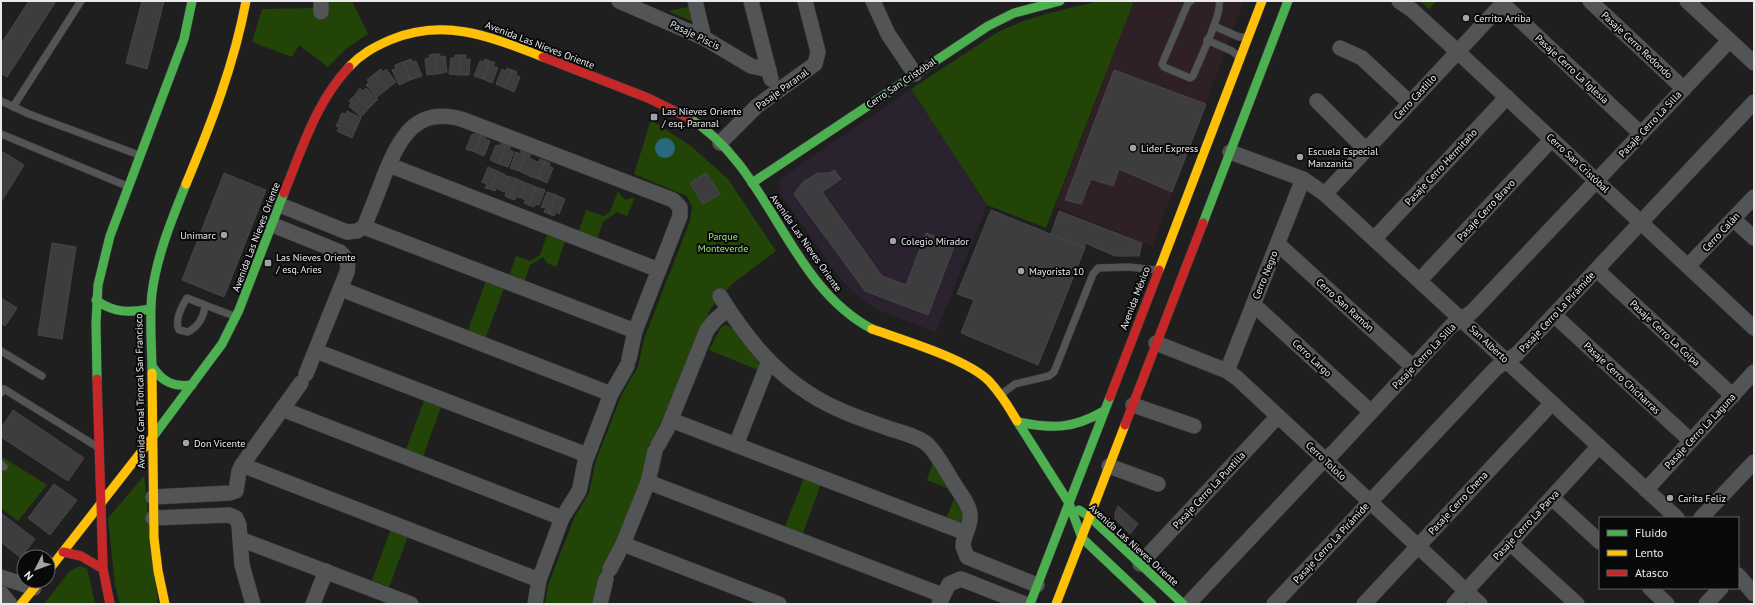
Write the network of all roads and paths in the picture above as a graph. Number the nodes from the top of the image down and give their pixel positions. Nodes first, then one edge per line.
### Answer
1 (81, 1) edge
2 (192, 1) edge
3 (246, 1) edge
4 (619, 1) edge
5 (695, 1) edge
6 (751, 1) edge
7 (805, 1) edge
8 (1060, 1) edge
9 (1191, 1) edge
10 (1219, 1) edge
11 (1262, 1) edge
12 (1288, 1) edge
13 (1399, 1) edge
14 (1590, 1) edge
15 (875, 2) edge
16 (1504, 2) edge
17 (1691, 3) edge
18 (1264, 15) junction
19 (1214, 26) junction
20 (1248, 37) junction
21 (704, 38) junction
22 (1274, 38) junction
23 (1207, 40) junction
24 (1729, 41) junction
25 (1340, 48) dead end
26 (1458, 52) junction
27 (1240, 58) junction
28 (1754, 63) edge
29 (769, 70) junction
30 (916, 74) junction
31 (1684, 89) junction
32 (775, 92) junction
33 (1506, 97) junction
34 (1, 101) edge
35 (1317, 101) dead end
36 (1754, 102) edge
37 (1410, 104) junction
38 (13, 107) junction
39 (1, 134) edge
40 (1641, 134) junction
41 (1552, 139) junction
42 (720, 143) junction
43 (1366, 150) junction
44 (1230, 152) junction
45 (141, 156) junction
46 (389, 165) junction
47 (1303, 179) junction
48 (1597, 181) junction
49 (752, 183) junction
50 (129, 187) junction
51 (1326, 194) junction
52 (1754, 197) edge
53 (280, 205) junction
54 (1733, 219) junction
55 (1641, 222) junction
56 (272, 225) junction
57 (364, 227) junction
58 (1375, 238) junction
59 (1754, 238) edge
60 (1278, 244) junction
61 (1688, 266) junction
62 (659, 270) junction
63 (1158, 270) junction
64 (1597, 270) junction
65 (1420, 280) junction
66 (341, 289) junction
67 (720, 296) dead end
68 (96, 300) junction
69 (1254, 304) junction
70 (205, 305) junction
71 (150, 309) junction
72 (728, 309) junction
73 (1554, 315) junction
74 (236, 317) junction
75 (1462, 319) junction
76 (1754, 328) edge
77 (635, 331) junction
78 (1156, 343) junction
79 (1, 351) edge
80 (316, 351) junction
81 (769, 361) junction
82 (1507, 361) junction
83 (152, 366) junction
84 (1413, 367) junction
85 (1227, 371) junction
86 (1754, 372) edge
87 (42, 376) dead end
88 (192, 385) junction
89 (1, 393) edge
90 (611, 394) junction
91 (1001, 394) junction
92 (1732, 396) junction
93 (1552, 403) junction
94 (1133, 405) junction
95 (282, 409) junction
96 (1104, 411) junction
97 (1371, 412) junction
98 (1278, 416) junction
99 (671, 420) junction
100 (1018, 422) junction
101 (1194, 426) dead end
102 (152, 438) junction
103 (1691, 441) junction
104 (736, 445) junction
105 (1599, 446) junction
106 (100, 448) junction
107 (587, 455) junction
108 (1325, 460) junction
109 (1754, 462) edge
110 (242, 465) junction
111 (1109, 466) junction
112 (648, 482) junction
113 (1158, 484) dead end
114 (1646, 490) junction
115 (153, 497) junction
116 (1552, 498) junction
117 (1370, 502) junction
118 (1069, 503) junction
119 (100, 505) junction
120 (1090, 517) junction
121 (1675, 517) edge
122 (1702, 517) edge
123 (154, 518) junction
124 (562, 518) junction
125 (966, 533) junction
126 (240, 538) junction
127 (1082, 538) junction
128 (1599, 541) edge
129 (1510, 543) junction
130 (623, 544) junction
131 (1418, 546) junction
132 (63, 552) junction
133 (56, 561) edge
134 (1140, 564) junction
135 (103, 569) junction
136 (326, 571) junction
137 (1739, 576) edge
138 (1, 577) edge
139 (16, 580) edge
140 (539, 580) junction
141 (1037, 585) junction
142 (33, 589) edge
143 (1651, 589) edge
144 (1720, 589) edge
145 (1466, 591) junction
146 (1, 593) edge
147 (1754, 594) edge
148 (387, 600) edge
149 (940, 600) edge
150 (10, 604) edge
151 (21, 604) edge
152 (110, 604) edge
153 (165, 604) edge
154 (253, 604) edge
155 (313, 604) edge
156 (411, 604) edge
157 (535, 604) edge
158 (600, 604) edge
159 (779, 604) edge
160 (1025, 604) edge
161 (1030, 604) edge
162 (1056, 604) edge
163 (1152, 604) edge
164 (1183, 604) edge
165 (1188, 604) edge
166 (1274, 604) edge
167 (1364, 604) edge
168 (1454, 604) edge
169 (1480, 604) edge
170 (1577, 604) edge
171 (1667, 604) edge
172 (1706, 604) edge

1 - 38 lane
2 - 45 street
3 - 71 street, Avenida Canal Troncal San Francisco
4 - 21 street, Pasaje Piscis
5 - 21 street
6 - 29 street
7 - 32 street, Pasaje Paranal
8 - 30 street, Cerro San Cristóbal
9 - 23 lane
10 - 19 lane
11 - 18 street, Avenida México
12 - 22 street
13 - 26 street, Cerro San Cristóbal
14 - 31 street, Pasaje Cerro Redondo
15 - 30 street
16 - 26 street, Cerro Castillo
16 - 40 street, Pasaje Cerro La Iglesia
17 - 24 street
18 - 20 street, Avenida México
18 - 22 street
19 - 20 lane
19 - 23 lane
20 - 27 street, Avenida México
21 - 29 street, Pasaje Piscis
22 - 44 street
23 - 27 lane
24 - 28 street
24 - 31 street, Pasaje Cerro La Silla
25 - 37 street
26 - 33 street, Cerro San Cristóbal
26 - 37 street, Cerro Castillo
27 - 63 street, Avenida México
29 - 32 street
30 - 49 street, Cerro San Cristóbal
31 - 40 street, Pasaje Cerro La Silla
32 - 42 street, Pasaje Paranal
33 - 41 street, Cerro San Cristóbal
33 - 58 street, Pasaje Cerro Hermitaño
34 - 38 lane
35 - 43 street
36 - 55 street, Pasaje Cerro La Pirámide
37 - 43 street, Cerro Castillo
38 - 45 lane
39 - 50 lane
40 - 48 street, Pasaje Cerro La Silla
41 - 48 street, Cerro San Cristóbal
41 - 65 street, Pasaje Cerro Bravo
42 - 49 street, Avenida Las Nieves Oriente
42 - 53 street, Avenida Las Nieves Oriente
43 - 51 street, Cerro Castillo
44 - 47 street, San Alberto
44 - 78 street
45 - 50 street
46 - 57 street
46 - 62 street
46 - 62 street
47 - 51 street, San Alberto
47 - 60 street, Cerro Negro
48 - 55 street, Cerro San Cristóbal
48 - 75 street, Pasaje Cerro La Silla
49 - 91 street, Avenida Las Nieves Oriente
50 - 68 street
51 - 58 street, San Alberto
52 - 54 street, Cerro Calán
53 - 56 street, Avenida Las Nieves Oriente
53 - 57 street
54 - 59 street
54 - 61 street, Cerro Calán
55 - 61 street, Cerro San Cristóbal
55 - 64 street, Pasaje Cerro La Pirámide
56 - 66 street
56 - 74 street, Avenida Las Nieves Oriente
57 - 77 street
58 - 65 street, San Alberto
60 - 69 street, Cerro Negro
60 - 84 street, Cerro San Ramón
61 - 76 street, Cerro San Cristóbal
62 - 77 street
63 - 91 lane
63 - 96 street, Avenida México
64 - 73 street, Pasaje Cerro La Pirámide
64 - 92 street, Pasaje Cerro La Coipa
65 - 75 street, San Alberto
66 - 80 street
66 - 90 street
67 - 72 street
68 - 71 street
68 - 106 street
69 - 85 street, Cerro Negro
69 - 97 street, Cerro Largo
70 - 70 lane
70 - 74 lane
71 - 83 street, Avenida Canal Troncal San Francisco
72 - 81 street
72 - 99 street
73 - 82 street, Pasaje Cerro La Pirámide
73 - 103 street, Pasaje Cerro Chicharras
74 - 88 street, Avenida Las Nieves Oriente
75 - 82 street, San Alberto
75 - 84 street, Pasaje Cerro La Silla
77 - 90 street
78 - 85 street, Cerro Tololo
78 - 94 street
79 - 87 lane
80 - 95 street
80 - 107 street
81 - 104 street
81 - 125 street
82 - 93 street, San Alberto
82 - 117 street, Pasaje Cerro La Pirámide
83 - 88 street
83 - 102 street, Avenida Canal Troncal San Francisco
84 - 97 street, Pasaje Cerro La Silla
85 - 98 street, Cerro Tololo
86 - 92 street, Pasaje Cerro La Laguna
88 - 102 street, Avenida Las Nieves Oriente
89 - 106 lane
90 - 107 street
91 - 100 street, Avenida Las Nieves Oriente
92 - 103 street, Pasaje Cerro La Laguna
93 - 105 street, San Alberto
93 - 131 street, Pasaje Cerro Chena
94 - 101 street
94 - 111 street
95 - 110 street
95 - 124 street
96 - 100 street
96 - 118 street, Avenida México
97 - 108 street, Pasaje Cerro La Silla
98 - 108 street, Cerro Tololo
98 - 134 street, Pasaje Cerro La Puntilla
99 - 104 street
99 - 112 street
100 - 118 street, Avenida Las Nieves Oriente
102 - 115 street, Avenida Canal Troncal San Francisco
102 - 119 street, Avenida Las Nieves Oriente
103 - 114 street, Pasaje Cerro La Laguna
104 - 125 street
105 - 114 street, San Alberto
105 - 116 street, Pasaje Cerro La Parva
106 - 119 street
107 - 124 street
108 - 117 street, Cerro Tololo
108 - 165 street, Pasaje Cerro La Silla
109 - 122 street
110 - 115 street
110 - 140 street
111 - 113 street
111 - 120 street
112 - 130 street
112 - 149 street
114 - 121 street, San Alberto
115 - 123 street, Avenida Canal Troncal San Francisco
116 - 128 street
116 - 129 street, Pasaje Cerro La Parva
117 - 131 street, Cerro Tololo
117 - 166 street, Pasaje Cerro La Pirámide
118 - 120 street, Avenida Las Nieves Oriente
118 - 127 street, Avenida Las Nieves Oriente
118 - 141 street, Avenida México
119 - 132 street, Avenida Las Nieves Oriente
119 - 135 street
120 - 127 street
120 - 134 street, Avenida Las Nieves Oriente
123 - 126 street
123 - 153 street, Avenida Canal Troncal San Francisco
124 - 140 street
125 - 141 street
126 - 136 street
126 - 154 street
127 - 162 street
127 - 163 street, Avenida Las Nieves Oriente
129 - 145 street, Pasaje Cerro La Parva
129 - 170 street
130 - 158 street
130 - 159 street
131 - 145 street, Cerro Tololo
131 - 167 street, Pasaje Cerro Chena
132 - 133 street, Avenida Las Nieves Oriente
132 - 135 street
134 - 164 street, Avenida Las Nieves Oriente
135 - 152 street
136 - 148 street
136 - 155 street
137 - 147 street
138 - 139 street
140 - 157 street
141 - 161 street, Avenida México
142 - 151 street
143 - 171 street
144 - 172 street
145 - 168 street, Pasaje Cerro La Parva
145 - 169 street, Cerro Tololo
146 - 150 street
148 - 156 street
149 - 160 street

